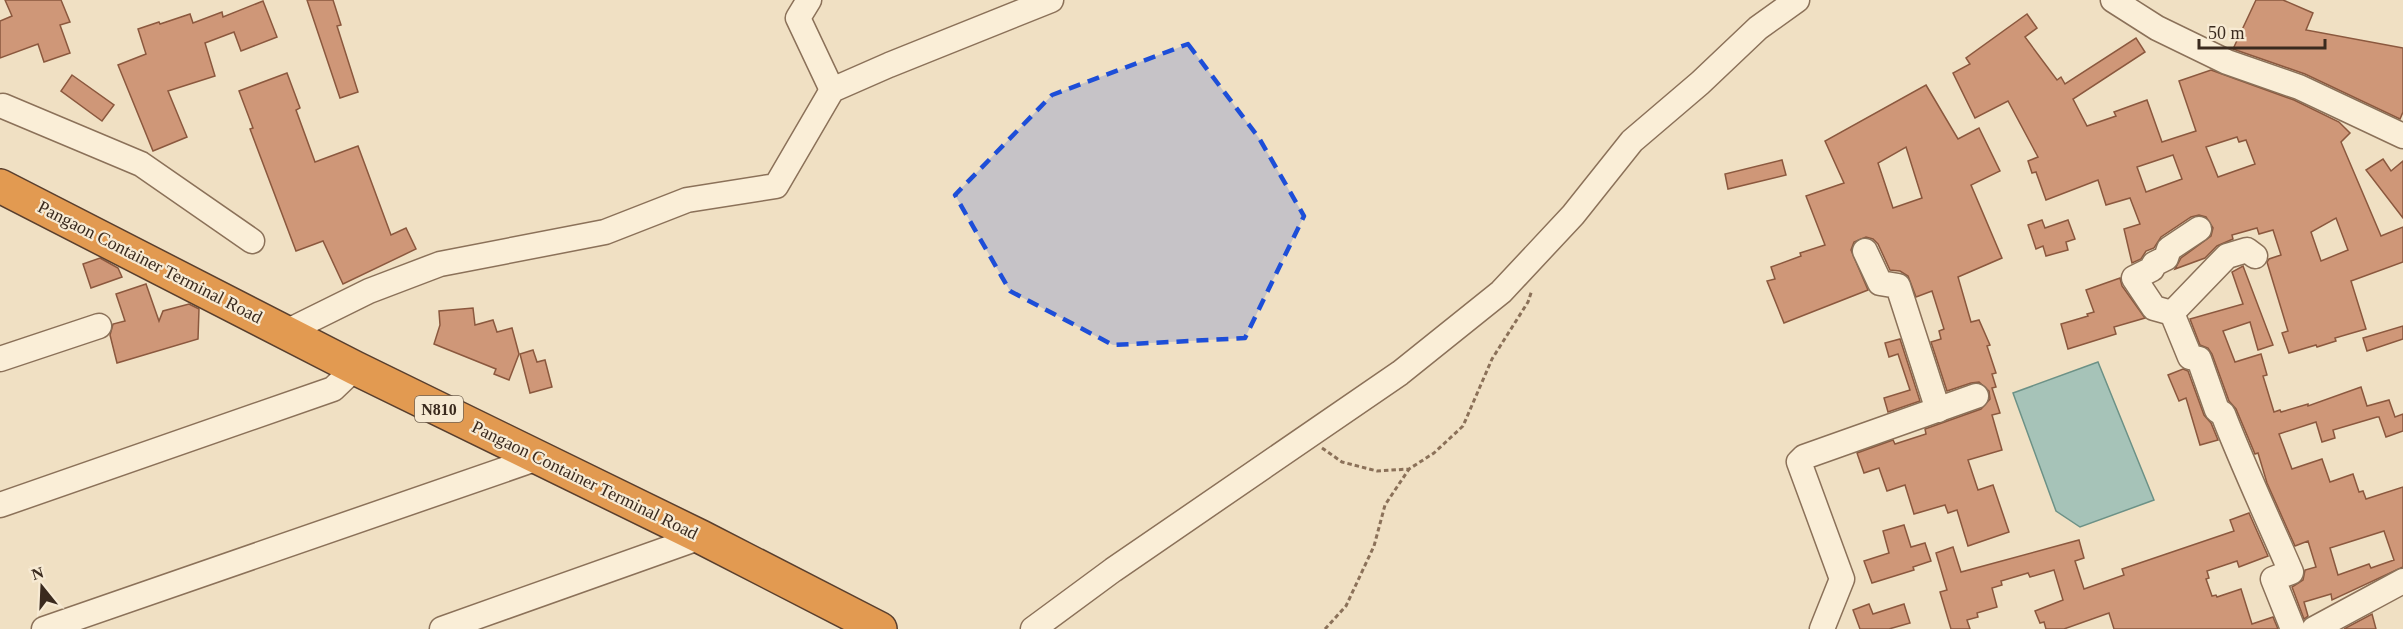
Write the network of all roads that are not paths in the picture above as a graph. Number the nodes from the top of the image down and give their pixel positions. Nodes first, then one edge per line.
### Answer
1 (809, 0) edge
2 (1051, 0) edge
3 (1797, 0) edge
4 (2113, 0) edge
5 (832, 90) junction
6 (1, 108) edge
7 (2403, 136) edge
8 (0, 186) edge
9 (2199, 229) dead end
10 (252, 241) dead end
11 (1865, 251) dead end
12 (2255, 256) dead end
13 (2172, 313) junction
14 (99, 326) dead end
15 (286, 332) junction
16 (0, 359) edge
17 (356, 368) junction
18 (1976, 396) dead end
19 (1938, 410) junction
20 (538, 458) junction
21 (0, 505) edge
22 (701, 537) junction
23 (2403, 581) edge
24 (861, 626) edge
25 (44, 629) edge
26 (442, 629) edge
27 (1033, 629) edge
28 (1822, 629) edge
29 (2293, 629) edge
30 (2314, 629) edge

1 - 5 street
2 - 5 street
3 - 27 street
4 - 7 street
5 - 15 street
6 - 10 street
8 - 15 highway, Pangaon Container Terminal Road / N810
9 - 13 street
11 - 19 street
12 - 13 street
13 - 29 street
14 - 16 street
15 - 17 highway, Pangaon Container Terminal Road / N810
17 - 20 highway, Pangaon Container Terminal Road / N810
17 - 21 street
18 - 19 street
19 - 28 street
20 - 22 highway, Pangaon Container Terminal Road / N810
20 - 25 street
22 - 24 highway, Pangaon Container Terminal Road / N810
22 - 26 street
23 - 30 street

